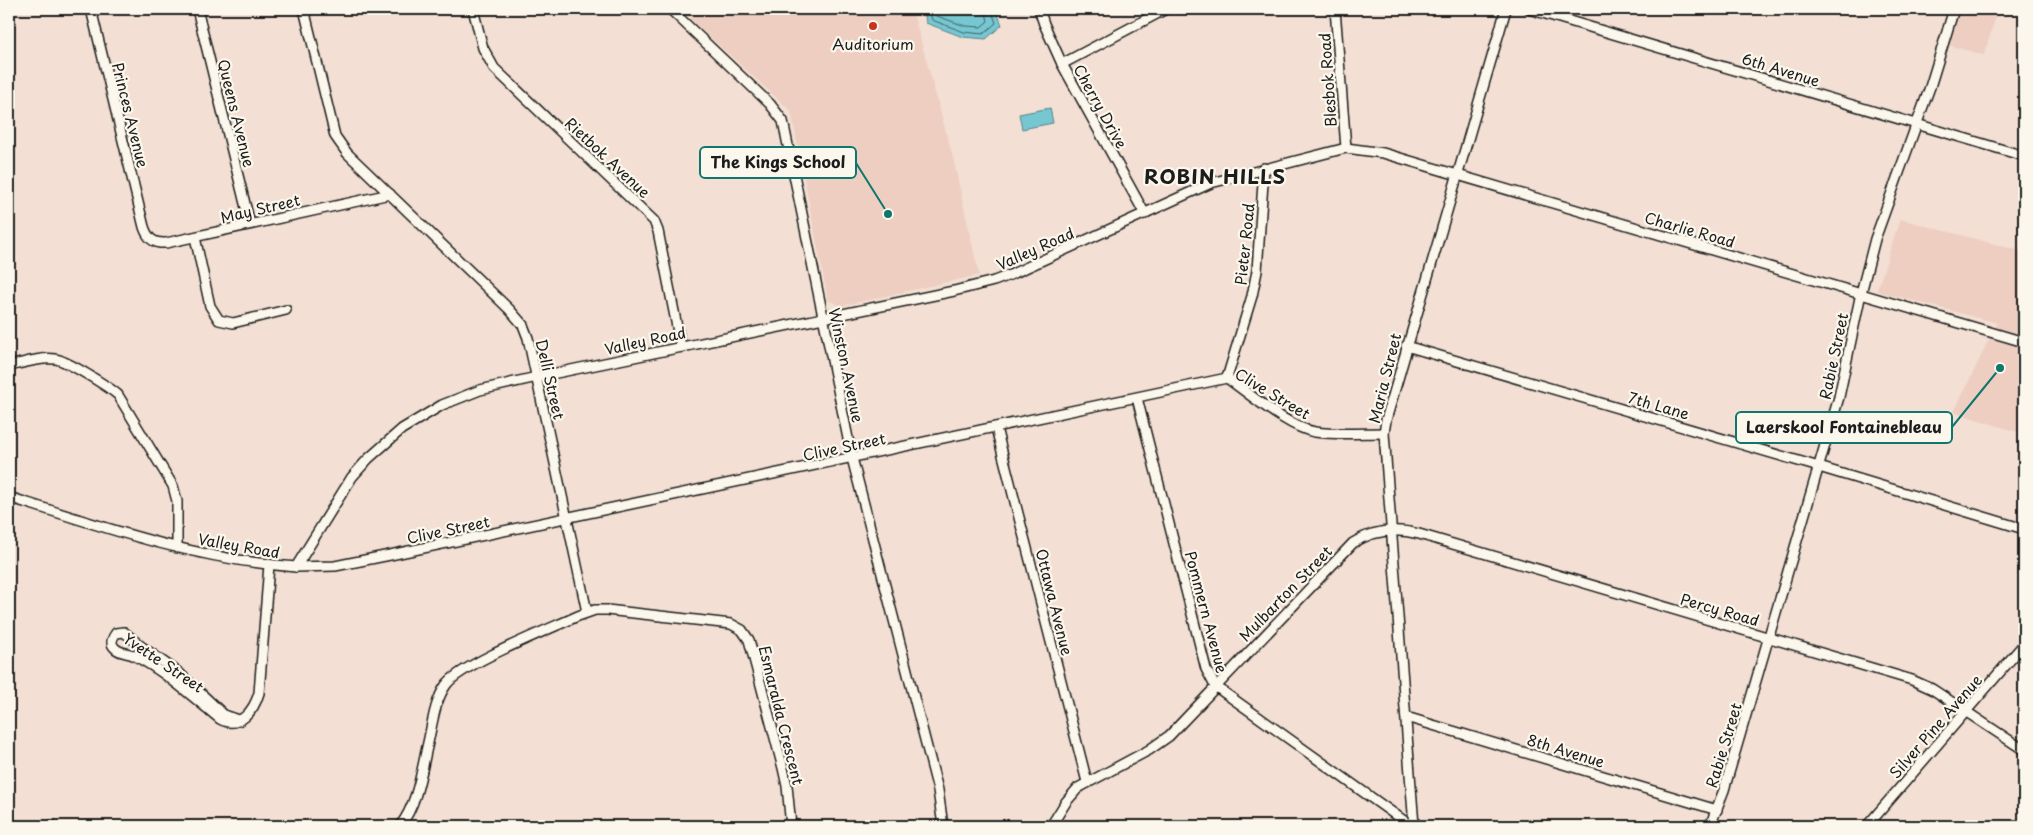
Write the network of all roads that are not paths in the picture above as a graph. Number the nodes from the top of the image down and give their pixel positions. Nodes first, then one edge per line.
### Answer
1 (91, 9) edge
2 (198, 9) edge
3 (304, 9) edge
4 (473, 9) edge
5 (670, 9) edge
6 (687, 9) edge
7 (1039, 9) edge
8 (1166, 9) edge
9 (1336, 9) edge
10 (1506, 9) edge
11 (1529, 9) edge
12 (1954, 9) edge
13 (679, 17) junction
14 (1062, 64) junction
15 (1916, 124) junction
16 (1346, 148) junction
17 (2024, 156) edge
18 (1264, 168) junction
19 (1456, 175) junction
20 (390, 194) junction
21 (1145, 214) junction
22 (250, 224) junction
23 (144, 228) joint
24 (195, 237) junction
25 (1861, 294) junction
26 (286, 310) dead end
27 (824, 317) junction
28 (2024, 342) edge
29 (1406, 346) junction
30 (681, 347) junction
31 (9, 366) edge
32 (537, 377) junction
33 (1227, 378) junction
34 (1137, 398) junction
35 (996, 428) junction
36 (1384, 433) junction
37 (852, 458) junction
38 (1819, 466) junction
39 (9, 496) edge
40 (567, 517) junction
41 (2024, 529) edge
42 (1392, 530) junction
43 (177, 548) junction
44 (269, 565) junction
45 (296, 567) junction
46 (587, 612) junction
47 (1769, 638) junction
48 (2024, 644) edge
49 (1215, 686) junction
50 (1965, 713) junction
51 (1406, 717) junction
52 (239, 720) junction
53 (2024, 750) edge
54 (1087, 782) junction
55 (1717, 810) junction
56 (1056, 825) edge
57 (400, 826) edge
58 (791, 826) edge
59 (943, 826) edge
60 (1413, 826) edge
61 (1710, 826) edge
62 (1867, 826) edge

1 - 23 street, Princes Avenue
2 - 22 street, Queens Avenue
3 - 20 street, Delli Street
4 - 30 street, Rietbok Avenue
5 - 13 street, Winston Avenue
6 - 13 street
7 - 14 street, Cherry Drive
8 - 14 street
9 - 16 street, Blesbok Road
10 - 19 street, Maria Street
11 - 15 street, 6th Avenue
12 - 15 street, Rabie Street
13 - 27 street, Winston Avenue
14 - 21 street, Cherry Drive
15 - 17 street, 6th Avenue
15 - 25 street, Rabie Street
16 - 18 street, Valley Road
16 - 19 street, Charlie Road
18 - 21 street, Valley Road
18 - 33 street, Pieter Road
19 - 25 street, Charlie Road
19 - 29 street, Maria Street
20 - 22 street, May Street
20 - 32 street, Delli Street
21 - 27 street, Valley Road
22 - 24 street, May Street
23 - 24 street, May Street
24 - 26 street
25 - 28 street, Charlie Road
25 - 38 street, Rabie Street
27 - 30 street, Valley Road
27 - 37 street, Winston Avenue
29 - 36 street, Maria Street
29 - 38 street, 7th Lane
30 - 32 street, Valley Road
31 - 43 street
32 - 40 street, Delli Street
32 - 45 street, Valley Road
33 - 34 street, Clive Street
33 - 36 street, Clive Street
34 - 35 street, Clive Street
34 - 49 street, Pommern Avenue
35 - 37 street, Clive Street
35 - 54 street, Ottawa Avenue
36 - 42 street, Maria Street
37 - 40 street, Clive Street
37 - 59 street, Winston Avenue
38 - 41 street, 7th Lane
38 - 47 street, Rabie Street
39 - 43 street, Valley Road
40 - 45 street, Clive Street
40 - 46 street, Delli Street
42 - 47 street, Percy Road
42 - 49 street, Mulbarton Street
42 - 51 street, Maria Street
43 - 44 street, Valley Road
44 - 45 street, Valley Road
44 - 52 street
46 - 57 street, Esmaralda Crescent
46 - 58 street, Esmaralda Crescent
47 - 50 street, Percy Road
47 - 55 street, Rabie Street
48 - 50 street, Silver Pine Avenue
49 - 54 street, Mulbarton Street
49 - 60 street, Pommern Avenue
50 - 53 street, Percy Road
50 - 62 street, Silver Pine Avenue
51 - 55 street, 8th Avenue
51 - 60 street, Maria Street
52 - 52 street, Yvette Street
54 - 56 street, Mulbarton Street
55 - 61 street, Rabie Street

